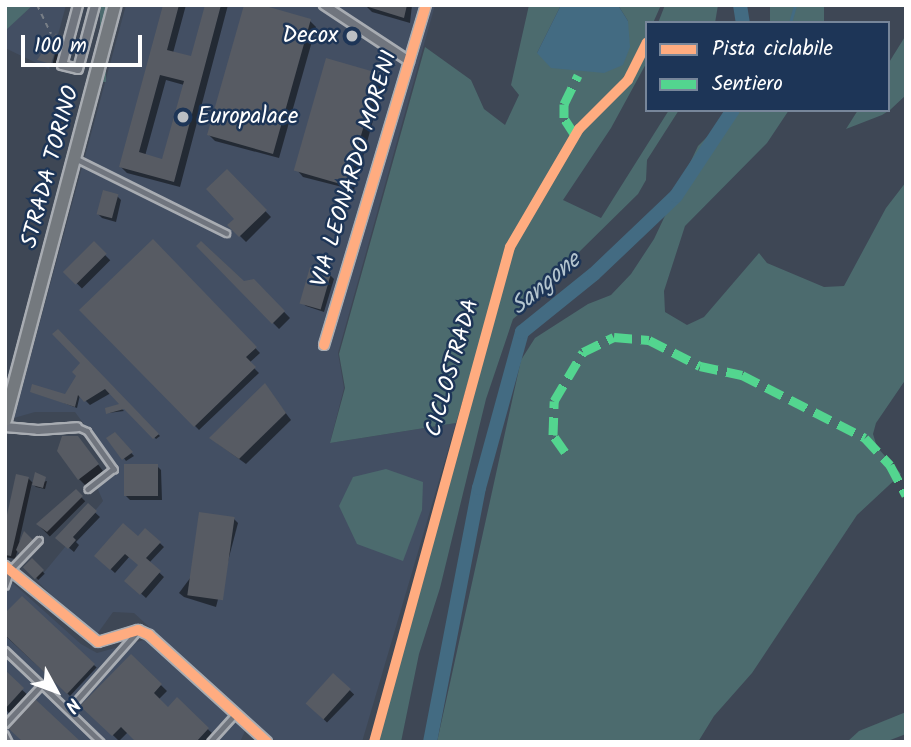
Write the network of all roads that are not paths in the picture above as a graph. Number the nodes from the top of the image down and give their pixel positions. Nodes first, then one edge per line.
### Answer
1 (78, 5) edge
2 (95, 5) edge
3 (115, 5) edge
4 (324, 5) edge
5 (426, 5) edge
6 (409, 61) junction
7 (75, 158) junction
8 (226, 233) dead end
9 (324, 345) dead end
10 (5, 420) edge
11 (5, 426) edge
12 (77, 427) joint
13 (88, 489) dead end
14 (39, 540) dead end
15 (8, 568) edge
16 (5, 586) edge
17 (138, 630) junction
18 (5, 650) edge
19 (42, 685) junction
20 (68, 710) junction
21 (236, 713) junction
22 (5, 725) edge
23 (5, 734) edge
24 (9, 742) edge
25 (101, 742) edge
26 (210, 742) edge
27 (267, 742) edge

1 - 2 street, STRADA TORINO
3 - 7 main road, STRADA TORINO
4 - 6 street, VIA LEONARDO MORENI
5 - 6 street, VIA LEONARDO MORENI
6 - 9 street, VIA LEONARDO MORENI
7 - 8 lane
7 - 10 main road, STRADA TORINO
11 - 12 street
12 - 13 lane
14 - 15 lane
15 - 16 lane
15 - 17 street
17 - 20 lane
17 - 21 street
18 - 19 lane
19 - 20 lane
19 - 22 lane
20 - 25 lane
21 - 26 lane
21 - 27 street
23 - 24 lane

